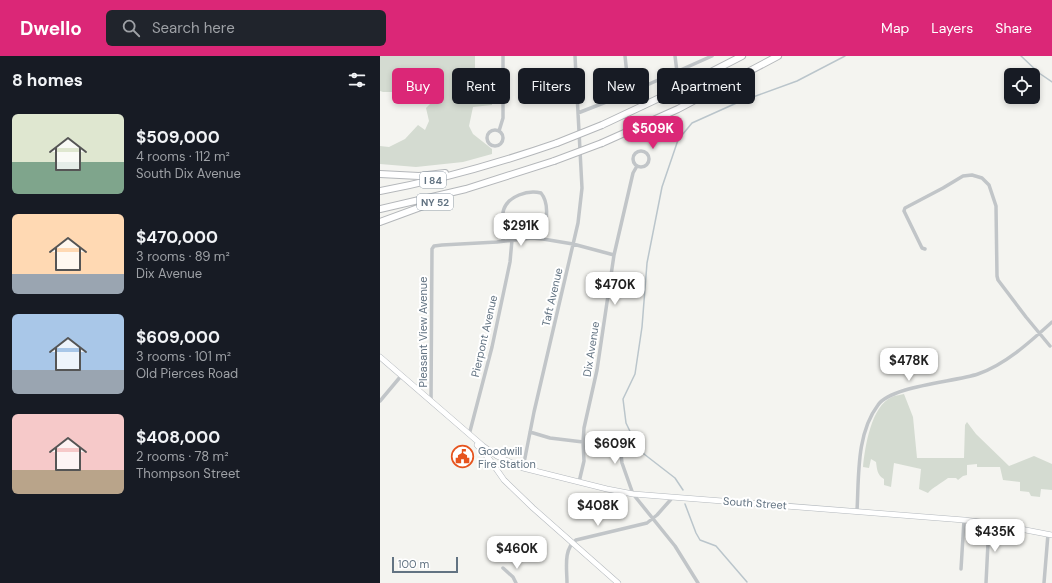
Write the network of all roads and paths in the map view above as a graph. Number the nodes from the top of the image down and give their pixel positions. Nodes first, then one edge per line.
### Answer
1 (503, 56) edge
2 (575, 56) edge
3 (625, 56) edge
4 (675, 56) edge
5 (712, 56) edge
6 (742, 56) edge
7 (778, 56) edge
8 (626, 68) edge
9 (676, 68) edge
10 (686, 68) edge
11 (601, 104) edge
12 (578, 113) junction
13 (499, 131) junction
14 (486, 166) junction
15 (637, 166) junction
16 (380, 174) edge
17 (490, 182) junction
18 (380, 192) edge
19 (380, 209) edge
20 (380, 222) edge
21 (542, 239) junction
22 (512, 240) junction
23 (503, 241) junction
24 (573, 244) junction
25 (925, 249) dead end
26 (614, 255) junction
27 (1052, 322) edge
28 (1039, 334) junction
29 (1050, 346) dead end
30 (380, 357) edge
31 (401, 376) junction
32 (380, 401) edge
33 (431, 402) junction
34 (530, 432) junction
35 (469, 435) junction
36 (583, 442) junction
37 (630, 442) dead end
38 (523, 468) junction
39 (580, 482) junction
40 (633, 494) junction
41 (673, 497) junction
42 (857, 511) junction
43 (654, 518) junction
44 (964, 520) junction
45 (989, 523) junction
46 (1050, 534) edge
47 (573, 543) junction
48 (503, 568) dead end
49 (961, 569) dead end
50 (516, 583) edge
51 (567, 583) edge
52 (618, 583) edge
53 (698, 583) edge
54 (986, 583) edge
55 (1044, 583) edge

1 - 13 street
2 - 12 street, Taft Avenue
3 - 8 street
4 - 9 street
5 - 10 street
6 - 14 highway, I 84, bridge
7 - 17 highway, I 84, bridge
11 - 12 street
12 - 24 street, Taft Avenue
13 - 13 street
14 - 16 highway
14 - 18 highway, I 84
15 - 15 street
15 - 26 street, Dix Avenue
17 - 19 highway, I 84
17 - 20 highway, NY 52
21 - 22 street
21 - 23 street
21 - 24 street
22 - 23 street
22 - 35 street, Pierpont Avenue
23 - 33 street, Pleasant View Avenue
24 - 26 street
24 - 34 street, Taft Avenue
25 - 28 street
26 - 36 street, Dix Avenue
27 - 28 street
28 - 29 street
28 - 42 street
30 - 31 street
31 - 32 street
31 - 33 street
33 - 35 street
34 - 36 street
34 - 38 street, Taft Avenue
35 - 38 street, South Street
35 - 47 street
36 - 39 street, Dix Avenue
37 - 40 street
38 - 39 street, South Street
39 - 40 street, South Street
40 - 41 street, South Street
40 - 43 street
41 - 42 street, South Street
41 - 43 street
42 - 44 street, South Street
43 - 47 street
43 - 53 street
44 - 45 street, South Street
44 - 49 street
45 - 46 street, South Street
45 - 54 street
46 - 55 street
47 - 51 street
47 - 52 street
48 - 50 street

